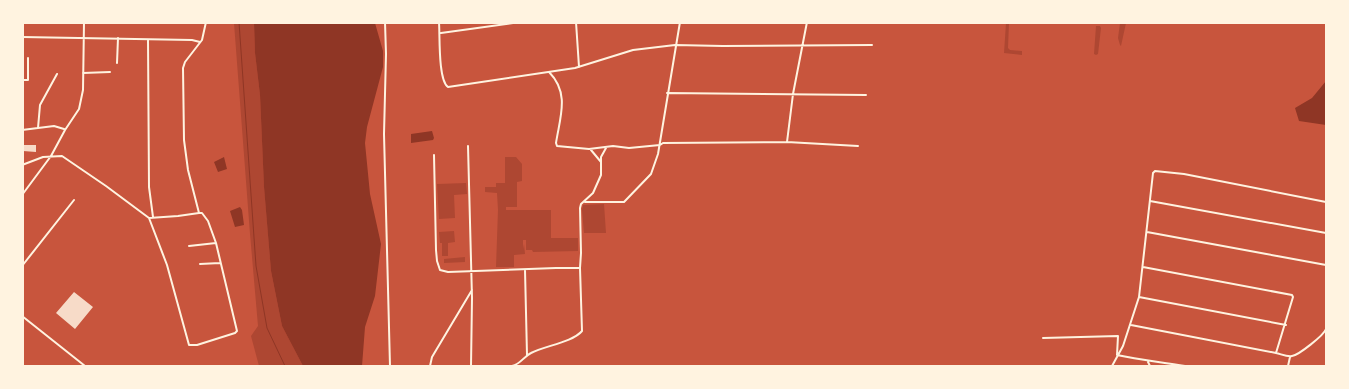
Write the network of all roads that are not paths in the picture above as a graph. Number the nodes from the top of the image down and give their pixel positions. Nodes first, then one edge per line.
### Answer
1 (84, 22) edge
2 (206, 22) edge
3 (385, 22) edge
4 (439, 22) edge
5 (486, 22) edge
6 (520, 22) edge
7 (576, 22) edge
8 (680, 22) edge
9 (807, 22) edge
10 (486, 27) junction
11 (440, 33) junction
12 (22, 37) edge
13 (84, 38) junction
14 (118, 38) junction
15 (148, 40) junction
16 (200, 42) junction
17 (676, 45) junction
18 (872, 45) dead end
19 (803, 46) junction
20 (28, 58) dead end
21 (117, 63) dead end
22 (580, 67) junction
23 (110, 72) dead end
24 (549, 72) junction
25 (83, 73) junction
26 (57, 74) dead end
27 (22, 80) edge
28 (667, 94) junction
29 (793, 94) junction
30 (866, 95) dead end
31 (38, 128) junction
32 (22, 130) edge
33 (65, 130) junction
34 (787, 142) junction
35 (660, 145) junction
36 (468, 146) dead end
37 (858, 146) dead end
38 (606, 148) junction
39 (589, 149) junction
40 (434, 155) dead end
41 (52, 156) junction
42 (601, 162) junction
43 (22, 164) edge
44 (22, 194) edge
45 (74, 200) dead end
46 (1150, 201) junction
47 (584, 202) junction
48 (1326, 202) edge
49 (199, 212) junction
50 (149, 218) junction
51 (154, 218) junction
52 (1147, 232) junction
53 (1326, 233) edge
54 (216, 243) junction
55 (189, 246) dead end
56 (220, 263) junction
57 (200, 264) dead end
58 (1326, 265) edge
59 (22, 266) edge
60 (1143, 267) junction
61 (580, 268) junction
62 (525, 269) junction
63 (471, 270) junction
64 (472, 290) junction
65 (467, 297) junction
66 (1139, 297) junction
67 (472, 298) junction
68 (22, 316) edge
69 (1131, 325) junction
70 (1286, 325) junction
71 (1326, 329) edge
72 (1043, 338) dead end
73 (1276, 353) junction
74 (527, 355) junction
75 (1117, 355) junction
76 (1290, 357) junction
77 (1148, 362) junction
78 (85, 366) edge
79 (390, 366) edge
80 (430, 366) edge
81 (471, 366) edge
82 (512, 366) edge
83 (1112, 366) edge
84 (1150, 366) edge
85 (1185, 366) edge
86 (1288, 366) edge

1 - 13 street
2 - 16 street
3 - 79 street
4 - 11 street
5 - 10 street
6 - 10 street
7 - 22 street
8 - 17 street
9 - 19 street
10 - 11 street
11 - 24 street
12 - 13 street
13 - 14 street
13 - 25 street
14 - 15 street
14 - 21 street
15 - 16 street
15 - 51 street
16 - 49 street
17 - 19 street
17 - 22 street
17 - 28 street
18 - 19 street
19 - 29 street
20 - 27 street
22 - 24 street
23 - 25 street
24 - 39 street
25 - 33 street
26 - 31 street
28 - 29 street
28 - 35 street
29 - 30 street
29 - 34 street
31 - 32 street
31 - 33 street
33 - 41 street
34 - 35 street
34 - 37 street
35 - 38 street
35 - 47 street
36 - 63 street
38 - 39 street
38 - 42 street
39 - 42 street
40 - 63 street
41 - 43 street
41 - 44 street
41 - 50 street
42 - 47 street
45 - 59 street
46 - 48 street
46 - 52 street
46 - 53 street
47 - 61 street
49 - 51 street
49 - 54 street
50 - 51 street
50 - 56 street
52 - 58 street
52 - 60 street
54 - 55 street
54 - 56 street
56 - 57 street
60 - 66 street
60 - 70 street
61 - 62 street
61 - 74 street
62 - 63 street
62 - 74 street
63 - 64 street
64 - 65 street
64 - 67 street
65 - 67 street
65 - 80 street
66 - 69 street
66 - 70 street
67 - 81 street
68 - 78 street
69 - 73 street
69 - 75 street
70 - 73 street
71 - 76 street
72 - 75 street
73 - 76 street
74 - 82 street
75 - 77 street
75 - 83 street
76 - 86 street
77 - 84 street
77 - 85 street

